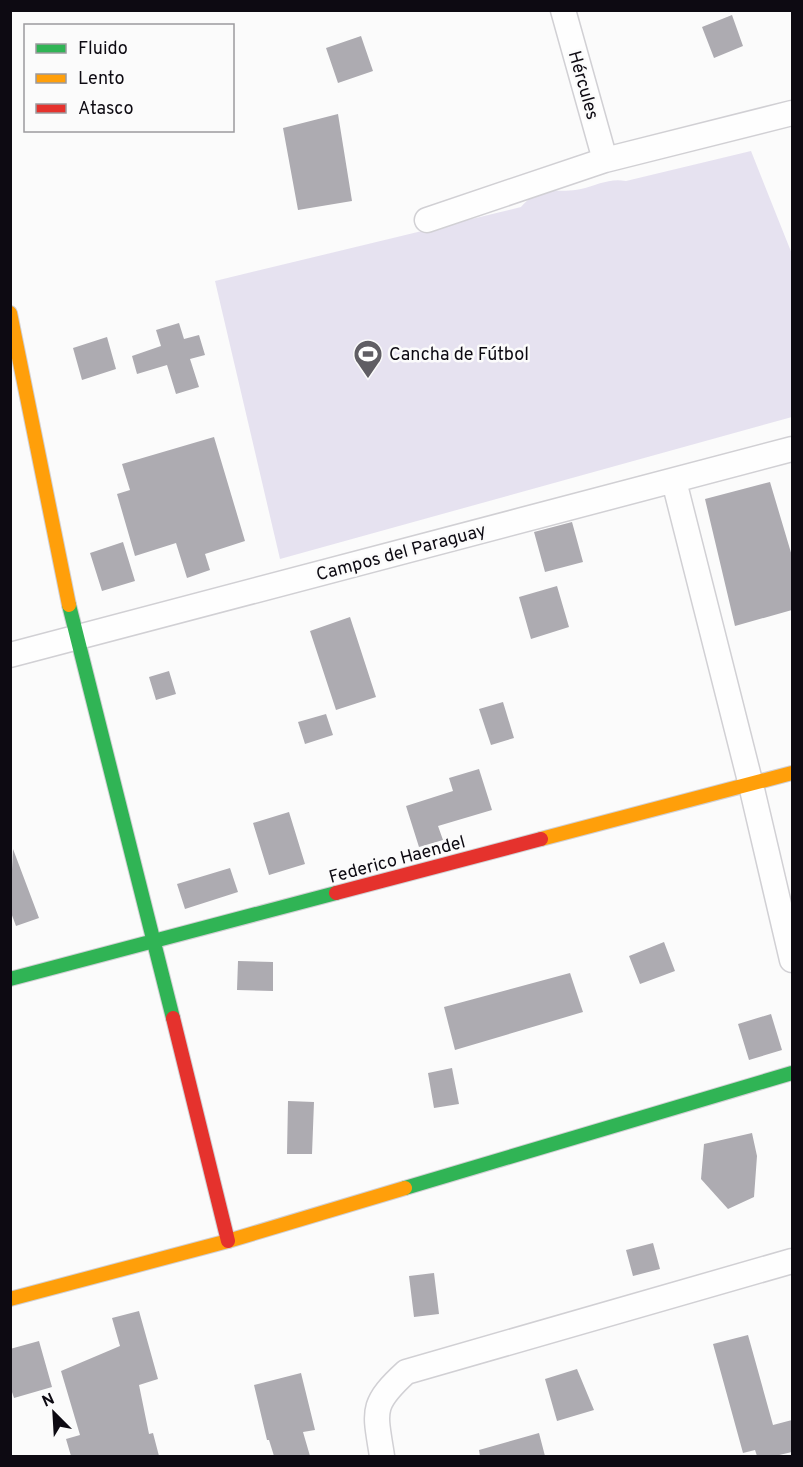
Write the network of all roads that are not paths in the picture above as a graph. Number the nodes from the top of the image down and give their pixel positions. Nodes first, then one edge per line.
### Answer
1 (563, 10) edge
2 (792, 113) edge
3 (605, 160) junction
4 (427, 220) dead end
5 (10, 313) edge
6 (792, 449) edge
7 (674, 481) junction
8 (75, 637) junction
9 (10, 655) edge
10 (792, 773) edge
11 (751, 785) junction
12 (154, 941) junction
13 (792, 960) edge
14 (10, 979) edge
15 (792, 1073) edge
16 (228, 1241) junction
17 (792, 1261) edge
18 (10, 1299) edge
19 (382, 1456) edge

1 - 3 street, Hércules
2 - 3 street
3 - 4 street
5 - 8 street
6 - 7 street, Campos del Paraguay
7 - 8 street, Campos del Paraguay
7 - 11 street
8 - 9 street, Campos del Paraguay
8 - 12 street
10 - 11 street, Federico Haendel
11 - 12 street, Federico Haendel
11 - 13 street
12 - 14 street, Federico Haendel
12 - 16 street
15 - 16 street
16 - 18 street
17 - 19 street

